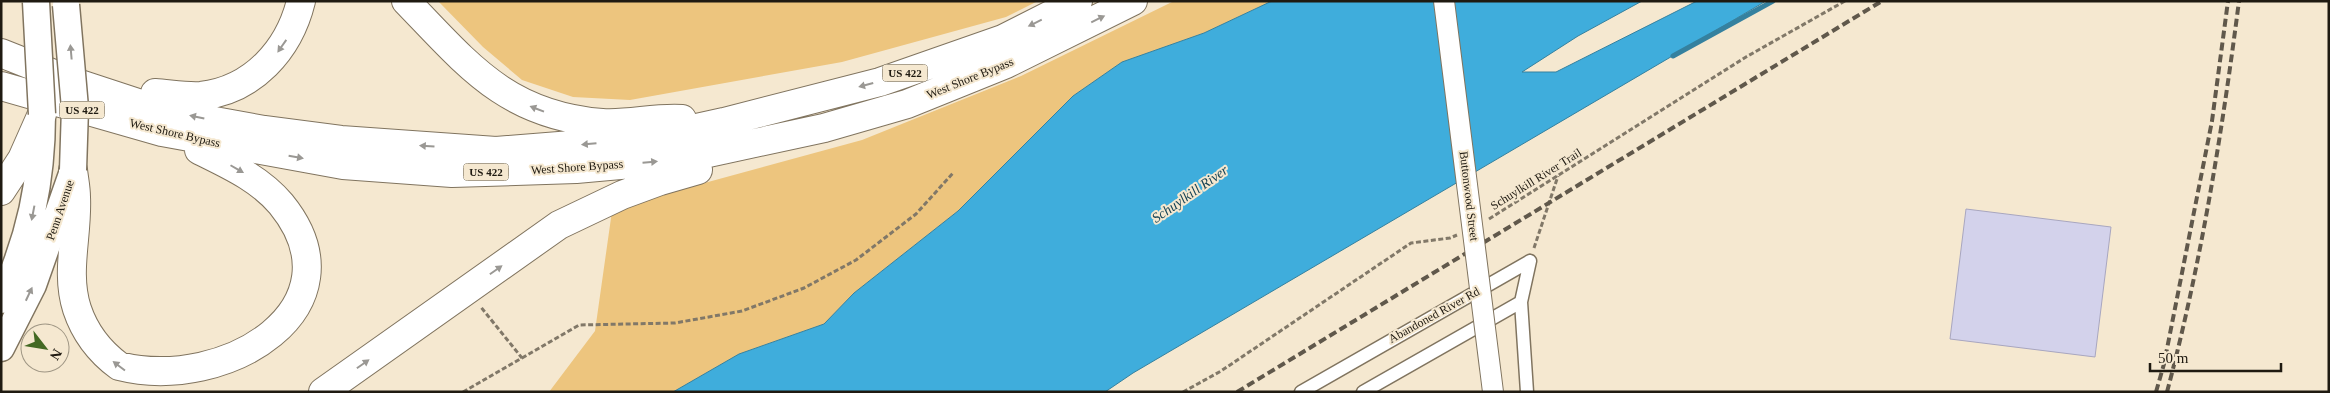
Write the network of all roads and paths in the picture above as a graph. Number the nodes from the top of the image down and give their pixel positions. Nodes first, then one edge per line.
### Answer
1 (301, 1) edge
2 (406, 1) edge
3 (1078, 1) edge
4 (1133, 1) edge
5 (1444, 1) edge
6 (1845, 1) edge
7 (36, 2) edge
8 (66, 3) edge
9 (1, 53) edge
10 (83, 85) junction
11 (2, 86) edge
12 (42, 114) joint
13 (724, 122) junction
14 (162, 132) junction
15 (809, 132) junction
16 (30, 162) junction
17 (73, 170) junction
18 (953, 173) dead end
19 (1558, 176) junction
20 (1, 191) edge
21 (1482, 222) dead end
22 (1458, 234) dead end
23 (1530, 261) junction
24 (468, 290) junction
25 (1, 300) edge
26 (1521, 302) junction
27 (1, 348) edge
28 (522, 358) junction
29 (323, 392) edge
30 (463, 392) edge
31 (1183, 392) edge
32 (1301, 392) edge
33 (1363, 392) edge
34 (1493, 392) edge
35 (1527, 392) edge

1 -> 10 highway
13 -> 2 highway
3 -> 13 highway, West Shore Bypass / US 422
15 -> 4 highway, West Shore Bypass / US 422
5 - 34 street, Buttonwood Street, bridge
6 - 19 path, Schuylkill River Trail
7 - 12 main road, bridge
17 -> 8 main road, Penn Avenue, bridge
9 - 10 highway, West Shore Bypass / US 422
13 -> 10 highway, West Shore Bypass / US 422
11 - 14 highway, West Shore Bypass / US 422
12 - 16 highway
14 -> 15 highway, West Shore Bypass / US 422
14 -> 17 highway
24 -> 15 highway
16 - 20 highway
16 -> 25 main road, Penn Avenue
27 -> 17 main road, Penn Avenue
18 - 28 path
19 - 21 path, Schuylkill River Trail
19 - 23 path
22 - 31 path
23 - 26 street
23 - 32 street, Abandoned River Rd
24 - 28 path
29 -> 24 highway
26 - 33 street
26 - 35 street
28 - 30 path

